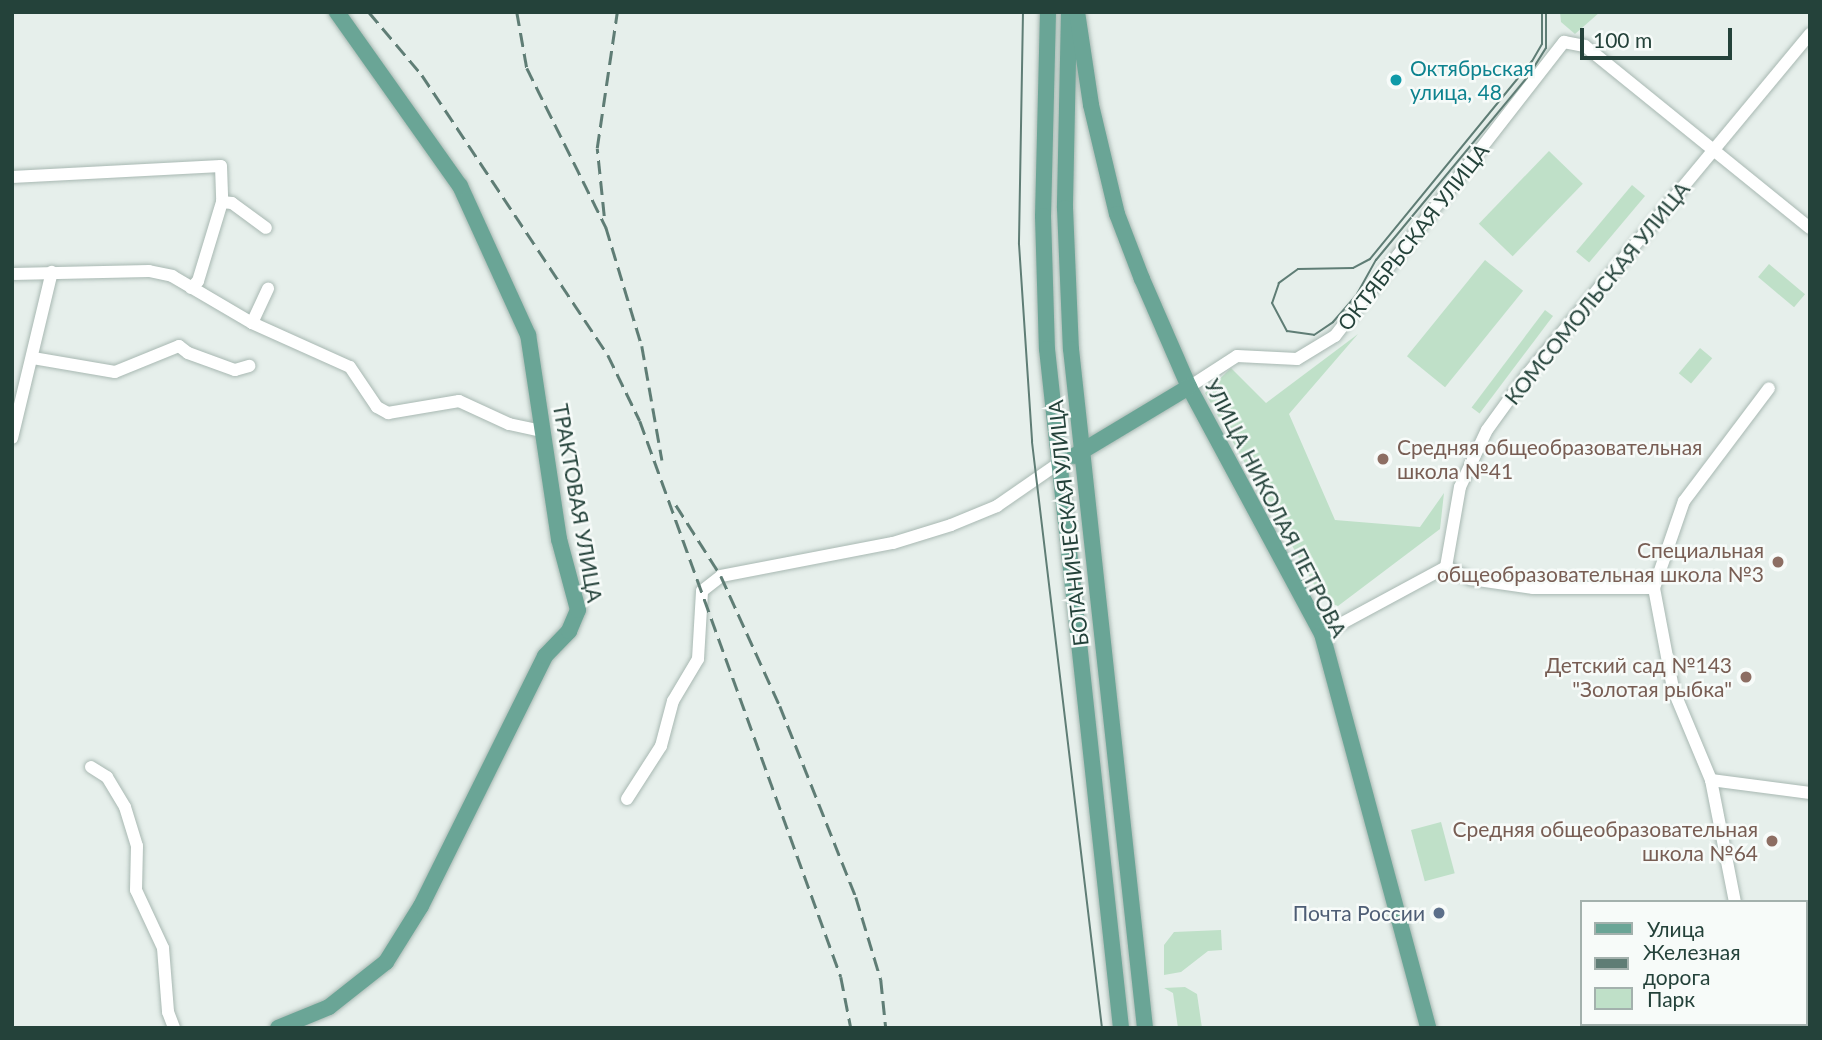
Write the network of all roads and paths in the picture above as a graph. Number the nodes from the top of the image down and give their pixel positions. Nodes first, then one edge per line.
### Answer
1 (337, 12) edge
2 (1048, 12) edge
3 (1069, 12) edge
4 (1077, 12) edge
5 (1810, 34) edge
6 (1716, 149) junction
7 (12, 177) edge
8 (222, 202) junction
9 (266, 228) dead end
10 (1810, 228) edge
11 (52, 272) junction
12 (12, 274) edge
13 (191, 288) junction
14 (268, 289) dead end
15 (252, 323) junction
16 (33, 358) junction
17 (248, 366) dead end
18 (1189, 387) junction
19 (1769, 388) dead end
20 (542, 431) junction
21 (12, 438) edge
22 (1080, 454) junction
23 (1059, 463) junction
24 (1446, 567) junction
25 (1654, 587) junction
26 (1322, 634) junction
27 (91, 767) dead end
28 (1711, 780) junction
29 (1810, 793) edge
30 (627, 799) dead end
31 (1735, 900) edge
32 (276, 1027) edge
33 (174, 1028) edge
34 (1121, 1028) edge
35 (1145, 1028) edge
36 (1428, 1028) edge

1 - 20 main road, ТРАКТОВАЯ УЛИЦА
2 - 23 main road, БОТАНИЧЕСКАЯ УЛИЦА
3 - 22 main road, БОТАНИЧЕСКАЯ УЛИЦА
4 - 18 main road, УЛИЦА НИКОЛАЯ ПЕТРОВА
5 - 6 street, КОМСОМОЛЬСКАЯ УЛИЦА
6 - 10 street
6 - 18 street, ОКТЯБРЬСКАЯ УЛИЦА
6 - 24 street, КОМСОМОЛЬСКАЯ УЛИЦА
7 - 8 street
8 - 9 street
8 - 13 street
11 - 12 street
11 - 13 street
11 - 16 street
13 - 15 street
14 - 15 street
15 - 20 street
16 - 17 street
16 - 21 street
18 - 22 main road
18 - 26 main road, УЛИЦА НИКОЛАЯ ПЕТРОВА
19 - 25 street
20 - 32 main road, ТРАКТОВАЯ УЛИЦА
22 - 23 main road
22 - 35 main road, БОТАНИЧЕСКАЯ УЛИЦА
23 - 30 street
23 - 34 main road, БОТАНИЧЕСКАЯ УЛИЦА
24 - 25 street
24 - 26 street
25 - 28 street
26 - 36 main road, УЛИЦА НИКОЛАЯ ПЕТРОВА
27 - 33 street
28 - 29 street
28 - 31 street

